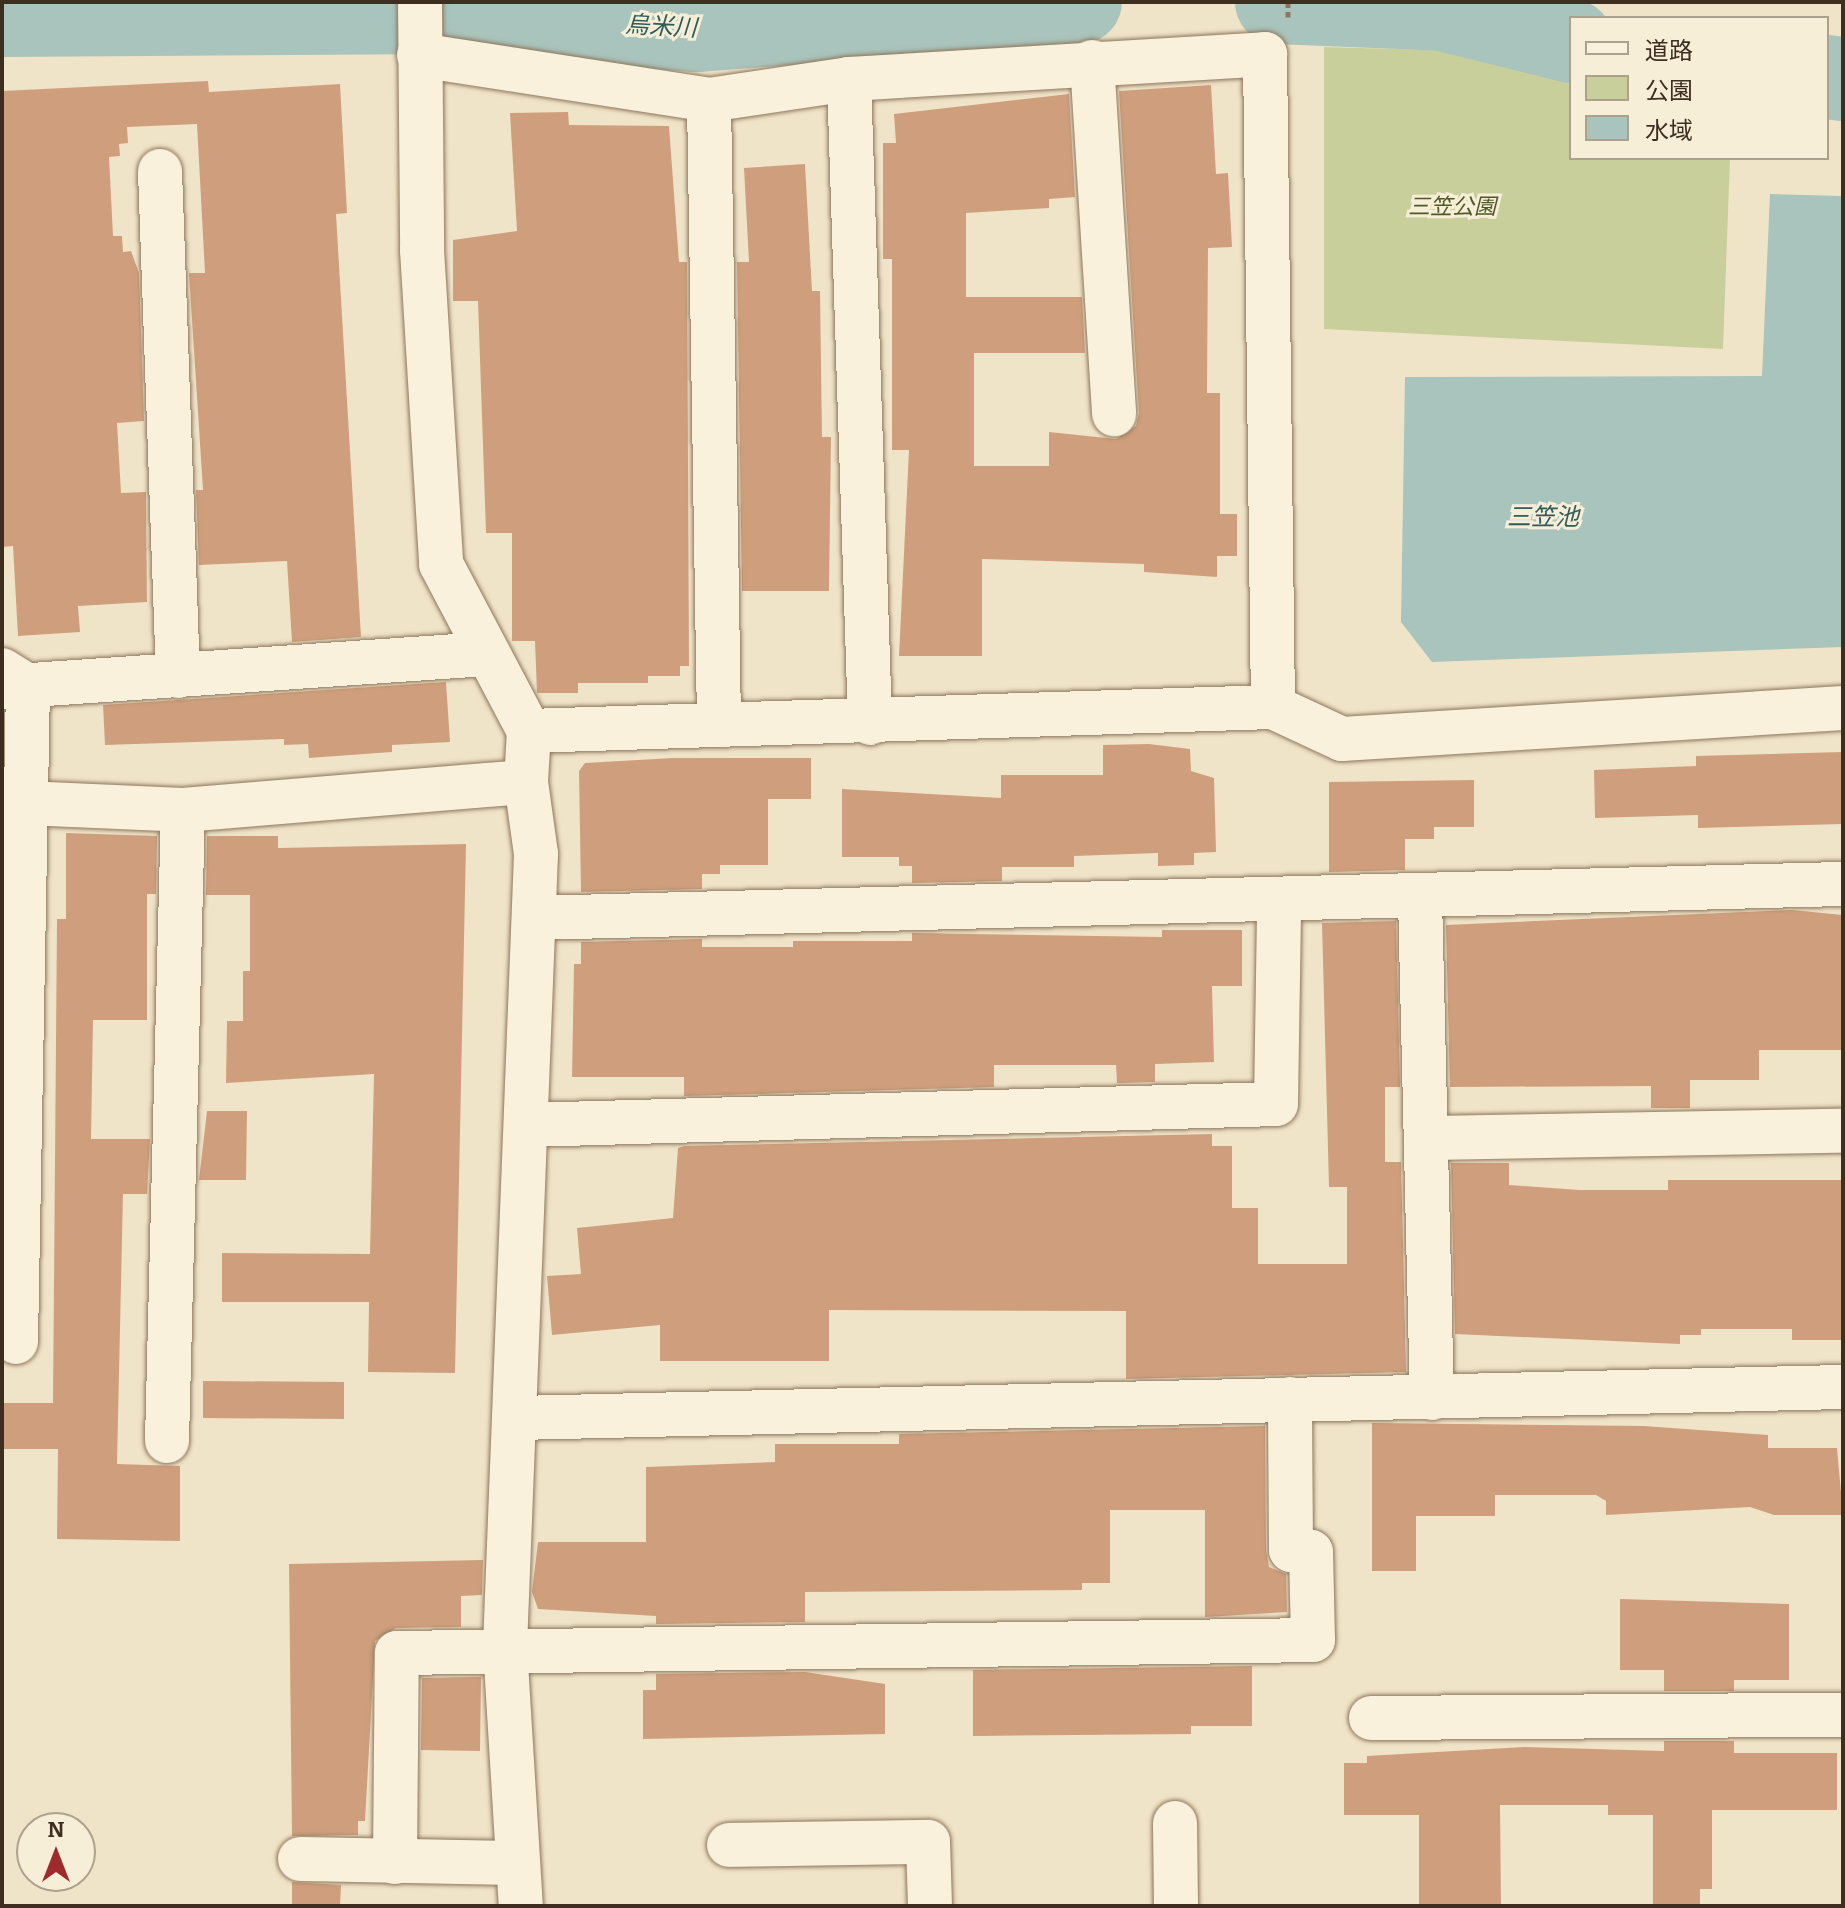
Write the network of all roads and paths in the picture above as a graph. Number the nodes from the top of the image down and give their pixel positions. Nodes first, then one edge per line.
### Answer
1 (1288, 2) edge
2 (1288, 12) dead end
3 (420, 30) edge
4 (1092, 62) junction
5 (849, 79) junction
6 (709, 100) junction
7 (160, 171) dead end
8 (1114, 414) dead end
9 (484, 654) junction
10 (178, 676) junction
11 (11, 681) edge
12 (1273, 707) junction
13 (1843, 708) edge
14 (870, 723) junction
15 (719, 725) junction
16 (529, 731) junction
17 (526, 782) junction
18 (14, 803) edge
19 (183, 810) junction
20 (1843, 884) edge
21 (1420, 898) junction
22 (1279, 902) junction
23 (534, 918) junction
24 (526, 1125) junction
25 (1843, 1131) edge
26 (1426, 1138) junction
27 (16, 1342) dead end
28 (1843, 1387) edge
29 (1432, 1398) junction
30 (1290, 1399) junction
31 (517, 1418) junction
32 (167, 1441) dead end
33 (505, 1647) junction
34 (1843, 1715) edge
35 (1371, 1718) dead end
36 (1175, 1823) dead end
37 (729, 1845) dead end
38 (300, 1859) dead end
39 (395, 1862) junction
40 (516, 1863) junction
41 (521, 1906) edge
42 (930, 1906) edge
43 (1176, 1906) edge

1 - 2 path
3 - 6 street
3 - 9 street
4 - 5 street
4 - 8 street
4 - 12 street
5 - 6 street
5 - 14 street
6 - 15 street
7 - 10 street
9 - 10 street
9 - 16 street
10 - 11 street
11 - 18 street
12 - 13 street
12 - 14 street
14 - 15 street
15 - 16 street
16 - 17 street
17 - 19 street
17 - 23 street
18 - 19 street
18 - 27 street
19 - 32 street
20 - 21 street
21 - 22 street
21 - 26 street
22 - 23 street
22 - 24 street
23 - 24 street
24 - 31 street
25 - 26 street
26 - 29 street
28 - 29 street
29 - 30 street
30 - 31 street
30 - 33 street
31 - 33 street
33 - 39 street
33 - 40 street
34 - 35 street
36 - 43 street
37 - 42 street
38 - 39 street
39 - 40 street
40 - 41 street

